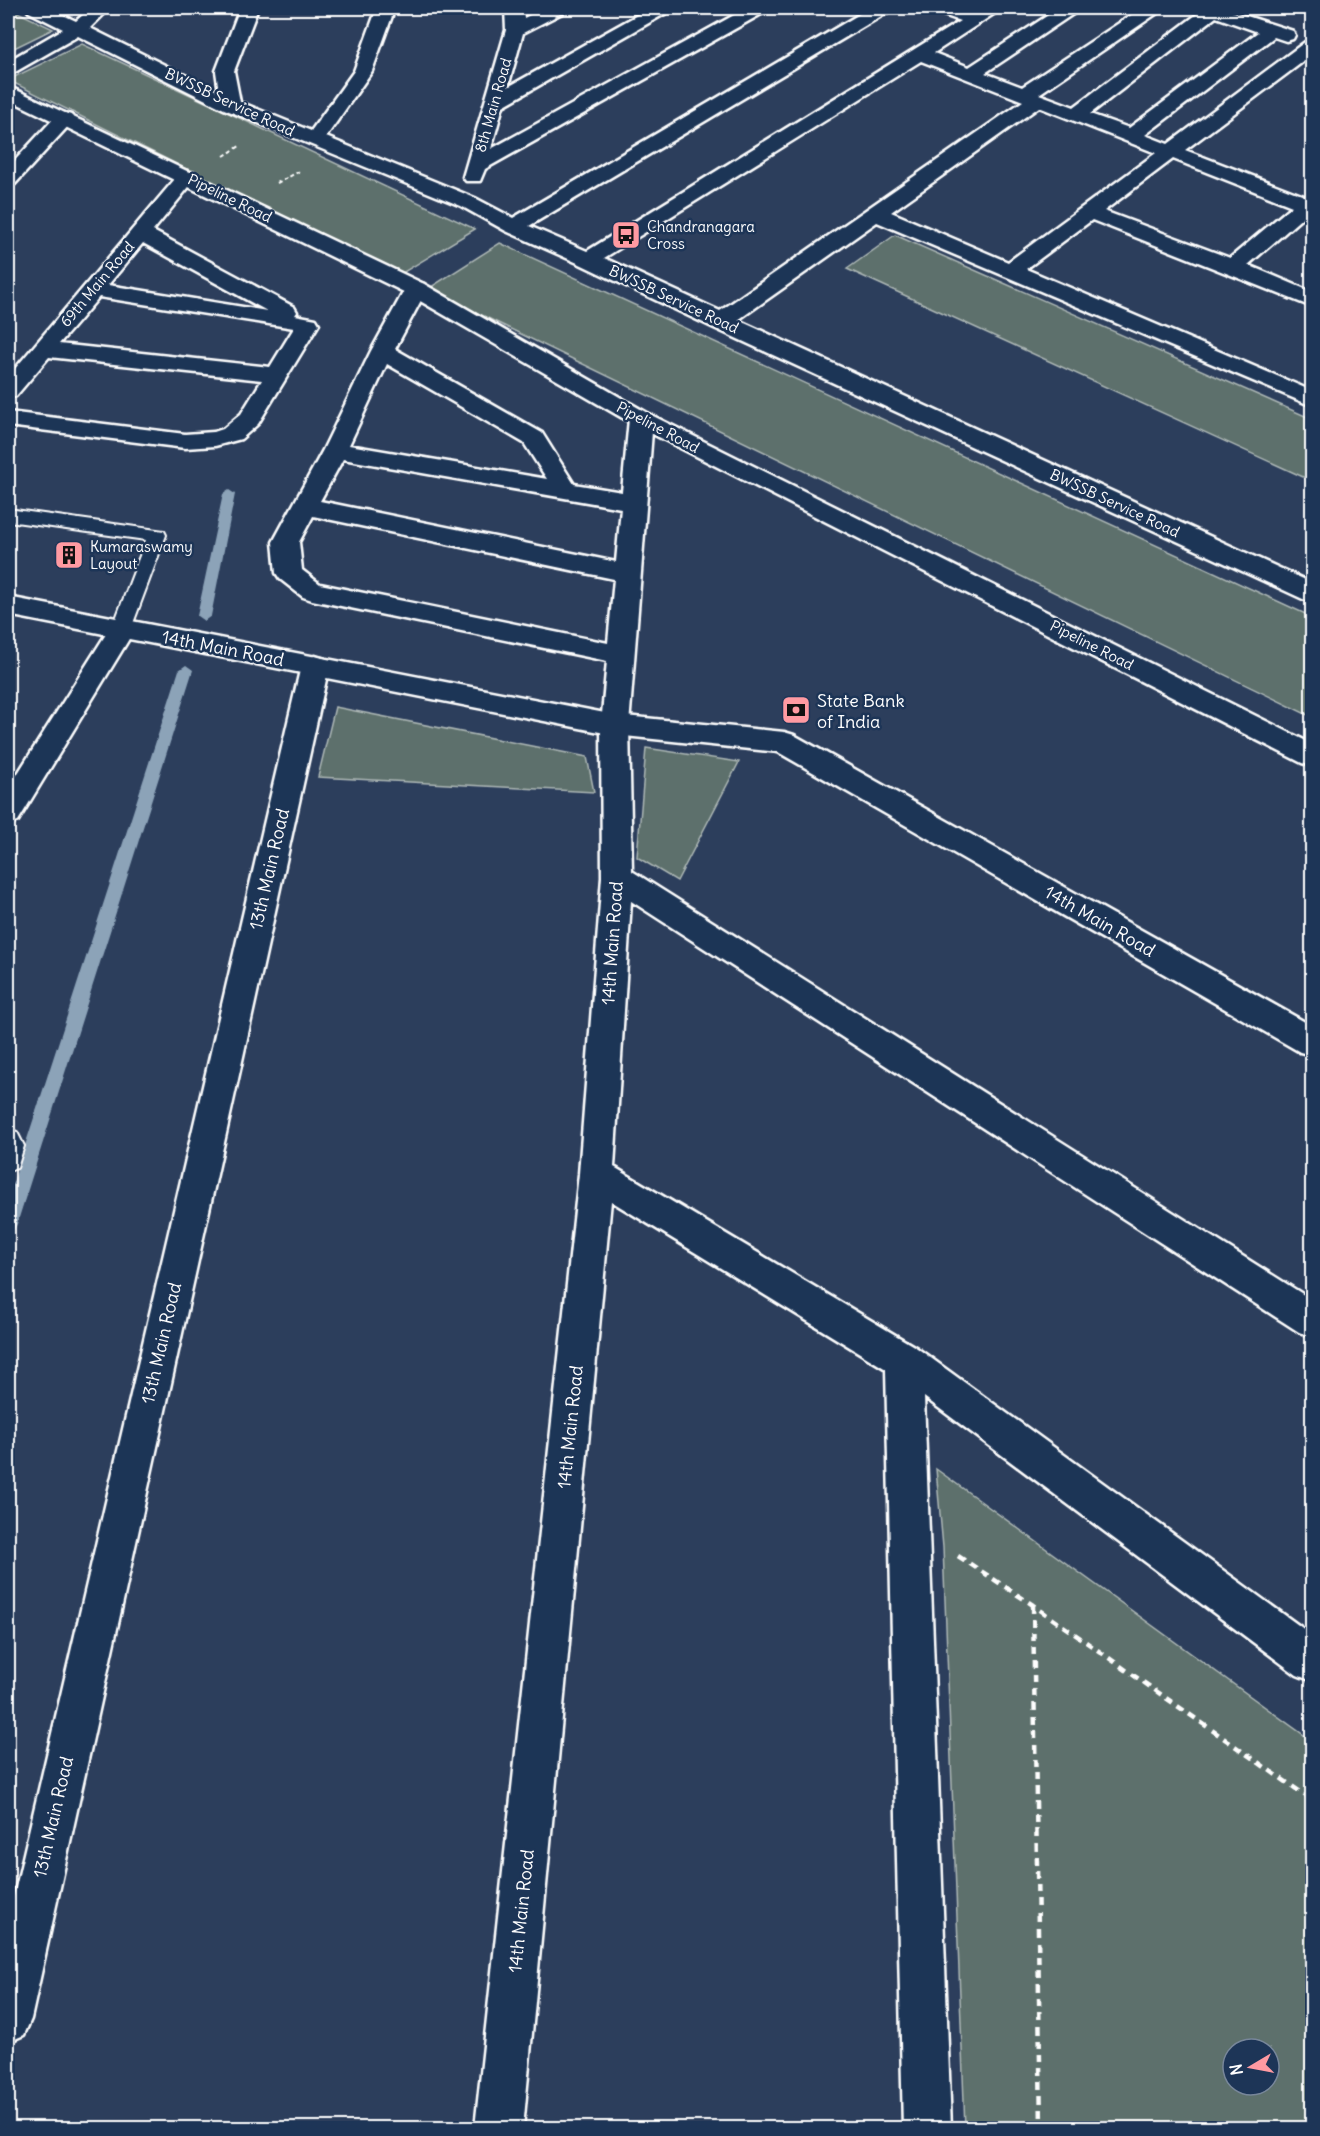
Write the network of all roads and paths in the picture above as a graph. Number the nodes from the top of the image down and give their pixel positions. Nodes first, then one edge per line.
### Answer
1 (35, 8) edge
2 (101, 8) edge
3 (249, 8) edge
4 (386, 8) edge
5 (514, 8) edge
6 (558, 8) edge
7 (662, 8) edge
8 (759, 8) edge
9 (882, 8) edge
10 (941, 8) edge
11 (994, 8) edge
12 (1070, 8) edge
13 (1153, 8) edge
14 (1210, 9) edge
15 (974, 20) junction
16 (80, 28) junction
17 (514, 30) junction
18 (1272, 30) junction
19 (1312, 45) edge
20 (919, 54) junction
21 (8, 68) edge
22 (971, 74) junction
23 (8, 92) edge
24 (1030, 97) junction
25 (494, 104) junction
26 (231, 105) junction
27 (1076, 116) junction
28 (64, 119) junction
29 (276, 124) junction
30 (1130, 137) junction
31 (314, 140) junction
32 (1169, 153) junction
33 (476, 166) junction
34 (300, 171) dead end
35 (187, 177) junction
36 (8, 180) edge
37 (272, 187) dead end
38 (1309, 201) edge
39 (468, 202) junction
40 (1089, 212) junction
41 (875, 213) junction
42 (513, 227) junction
43 (141, 233) junction
44 (588, 259) junction
45 (1233, 267) junction
46 (1010, 271) junction
47 (93, 289) junction
48 (417, 289) junction
49 (1312, 300) edge
50 (720, 321) junction
51 (308, 324) junction
52 (43, 349) junction
53 (382, 351) junction
54 (277, 375) junction
55 (12, 381) edge
56 (1312, 399) edge
57 (8, 419) edge
58 (641, 419) junction
59 (335, 450) junction
60 (566, 490) junction
61 (634, 502) junction
62 (305, 506) junction
63 (8, 515) edge
64 (628, 573) junction
65 (1312, 593) edge
66 (8, 606) edge
67 (122, 628) junction
68 (621, 655) junction
69 (315, 666) junction
70 (615, 725) junction
71 (1312, 756) edge
72 (8, 813) edge
73 (617, 877) junction
74 (1312, 1042) edge
75 (8, 1140) edge
76 (8, 1160) edge
77 (596, 1174) junction
78 (1312, 1320) edge
79 (904, 1360) junction
80 (909, 1542) junction
81 (1033, 1605) junction
82 (1312, 1660) edge
83 (1312, 1800) edge
84 (8, 2019) edge
85 (499, 2128) edge
86 (927, 2128) edge
87 (1041, 2128) edge

1 - 16 street, BWSSB Service Road
2 - 16 street
3 - 26 street
4 - 31 street
5 - 17 street, 8th Main Road
6 - 17 street
7 - 25 street
8 - 33 street
9 - 42 street
10 - 15 street
11 - 15 street
12 - 22 street
13 - 24 street
14 - 18 street
14 - 27 street
15 - 20 street
16 - 21 street
16 - 26 street, BWSSB Service Road
17 - 25 street, 8th Main Road
18 - 19 street
18 - 30 street
19 - 32 street
20 - 22 street
20 - 44 street
22 - 24 street
23 - 28 street, Pipeline Road
24 - 27 street
24 - 41 street
25 - 33 street, 8th Main Road
26 - 29 street, BWSSB Service Road
27 - 30 street
28 - 35 street, Pipeline Road
28 - 36 street
29 - 31 street, BWSSB Service Road
29 - 35 path
30 - 32 street
31 - 39 street, BWSSB Service Road
32 - 38 street
32 - 40 street
33 - 39 street, 8th Main Road
34 - 37 path
35 - 43 street, 69th Main Road
35 - 48 street, Pipeline Road
38 - 45 street
39 - 42 street, BWSSB Service Road
40 - 45 street
40 - 46 street
41 - 46 street
41 - 50 street
42 - 44 street, BWSSB Service Road
43 - 47 street, 69th Main Road
43 - 51 street
44 - 50 street, BWSSB Service Road
45 - 49 street
46 - 56 street
47 - 51 street
47 - 52 street, 69th Main Road
48 - 53 street
48 - 58 street, Pipeline Road
50 - 65 street, BWSSB Service Road
51 - 54 street
52 - 54 street
52 - 55 street, 69th Main Road
53 - 59 street
53 - 60 street
54 - 57 street
58 - 61 street
58 - 71 street, Pipeline Road
59 - 60 street
59 - 62 street
60 - 61 street
61 - 64 street
62 - 64 street
62 - 68 street
63 - 67 lane
64 - 68 street
66 - 67 street, 14th Main Road
67 - 69 street, 14th Main Road
67 - 72 street
68 - 70 street
69 - 70 street, 14th Main Road
69 - 84 street, 13th Main Road
70 - 73 street, 14th Main Road
70 - 74 street, 14th Main Road
73 - 77 street, 14th Main Road
73 - 78 street
75 - 76 lane
77 - 79 street
77 - 85 street, 14th Main Road
79 - 80 street
79 - 82 street
80 - 81 path
80 - 86 street
81 - 83 path
81 - 87 path

